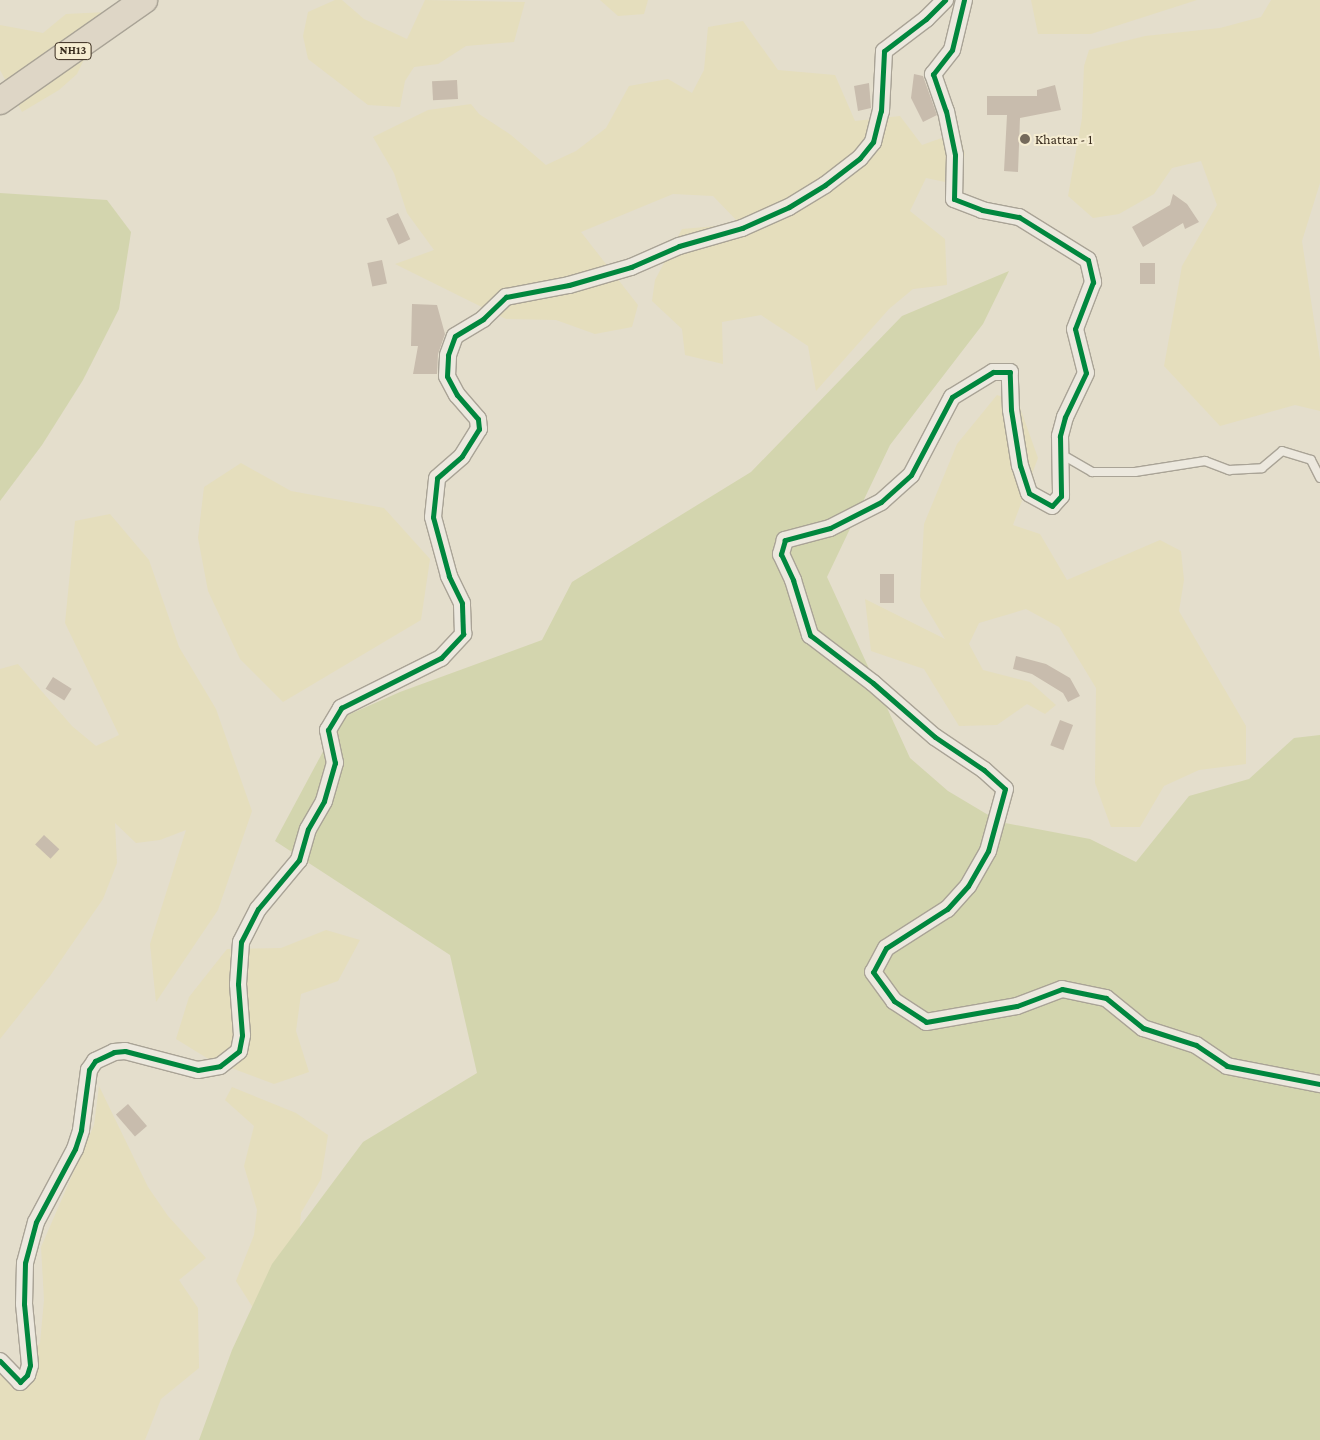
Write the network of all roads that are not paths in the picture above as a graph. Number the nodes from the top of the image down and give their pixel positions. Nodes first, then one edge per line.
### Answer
1 (144, 0) edge
2 (945, 0) edge
3 (964, 0) edge
4 (0, 101) edge
5 (1061, 454) junction
6 (1320, 478) edge
7 (1320, 1084) edge
8 (0, 1361) edge

1 - 4 highway, NH13
2 - 8 street
3 - 5 street
5 - 6 lane
5 - 7 street

